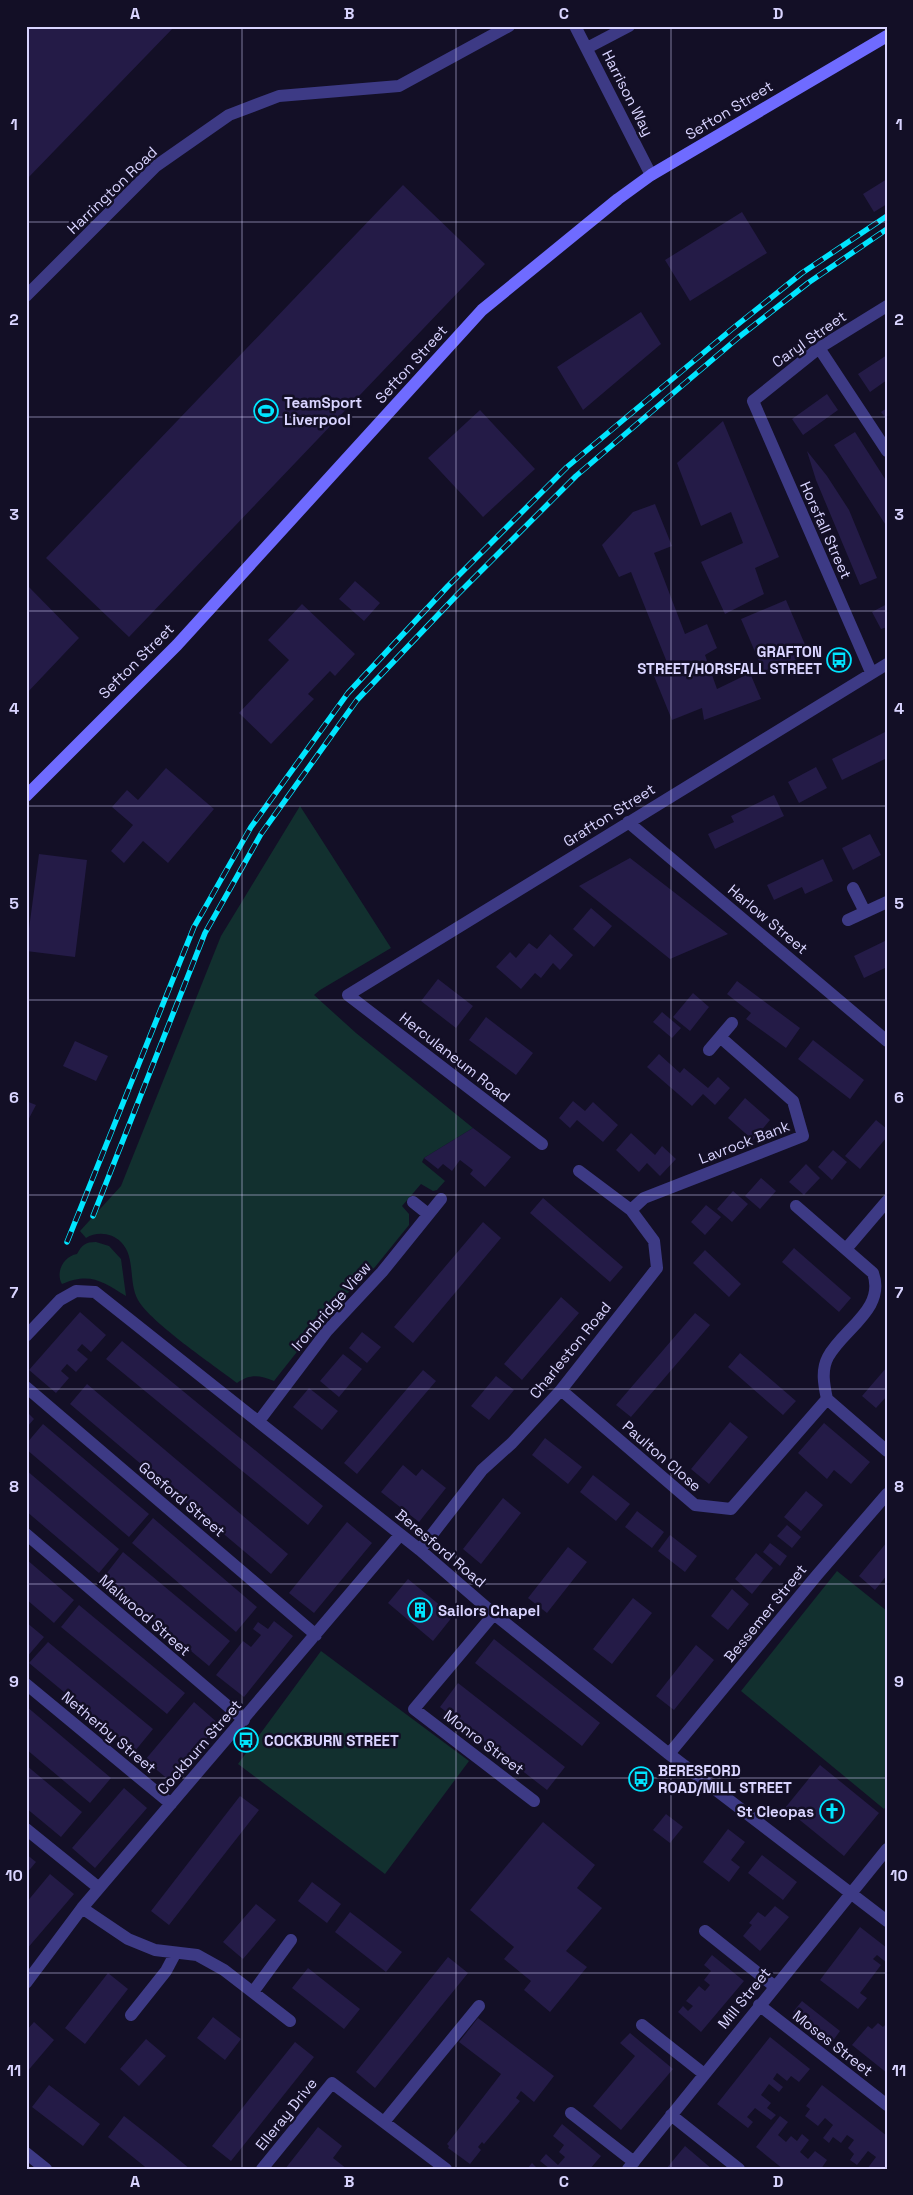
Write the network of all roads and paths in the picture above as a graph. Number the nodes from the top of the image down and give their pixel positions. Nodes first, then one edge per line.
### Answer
1 (509, 26) edge
2 (575, 26) edge
3 (629, 26) edge
4 (887, 36) edge
5 (586, 48) junction
6 (651, 175) junction
7 (26, 296) edge
8 (887, 306) edge
9 (819, 348) junction
10 (752, 401) joint
11 (887, 450) edge
12 (887, 664) edge
13 (871, 672) junction
14 (26, 796) edge
15 (628, 822) junction
16 (853, 888) dead end
17 (887, 902) edge
18 (865, 912) junction
19 (848, 920) dead end
20 (348, 995) joint
21 (732, 1023) dead end
22 (720, 1037) junction
23 (887, 1041) edge
24 (710, 1050) dead end
25 (542, 1144) dead end
26 (579, 1171) dead end
27 (441, 1199) dead end
28 (887, 1201) edge
29 (413, 1202) dead end
30 (796, 1206) dead end
31 (632, 1210) junction
32 (428, 1214) junction
33 (846, 1249) junction
34 (26, 1336) edge
35 (26, 1387) edge
36 (561, 1390) junction
37 (827, 1398) junction
38 (260, 1421) junction
39 (887, 1451) edge
40 (887, 1494) edge
41 (26, 1534) edge
42 (400, 1535) junction
43 (420, 1550) junction
44 (494, 1614) junction
45 (316, 1635) junction
46 (26, 1684) edge
47 (244, 1720) junction
48 (669, 1754) junction
49 (534, 1801) dead end
50 (171, 1804) junction
51 (26, 1829) edge
52 (887, 1849) edge
53 (99, 1888) junction
54 (850, 1892) junction
55 (82, 1908) junction
56 (887, 1921) edge
57 (705, 1931) dead end
58 (291, 1940) dead end
59 (175, 1954) junction
60 (27, 1980) edge
61 (774, 1986) junction
62 (253, 1992) junction
63 (479, 2006) dead end
64 (759, 2006) junction
65 (131, 2015) dead end
66 (290, 2021) dead end
67 (642, 2025) dead end
68 (704, 2074) junction
69 (887, 2106) edge
70 (571, 2113) dead end
71 (671, 2115) junction
72 (384, 2122) junction
73 (26, 2153) edge
74 (631, 2165) edge
75 (46, 2169) edge
76 (262, 2169) edge
77 (446, 2169) edge
78 (739, 2169) edge

1 - 7 street, Harrington Road
2 - 5 street, Harrison Way
3 - 5 street
4 - 6 street, Sefton Street
5 - 6 street, Harrison Way
6 - 14 street, Sefton Street
8 - 9 street, Caryl Street
9 - 10 street, Caryl Street
9 - 11 street
10 - 13 street, Horsfall Street
12 - 13 street, Grafton Street
13 - 15 street, Grafton Street
15 - 20 street, Grafton Street
15 - 23 street, Harlow Street
16 - 18 street
17 - 18 street
18 - 19 street
20 - 25 street, Herculaneum Road
21 - 22 street
22 - 24 street
22 - 31 street, Lavrock Bank
26 - 31 street, Charleston Road
27 - 32 street, Ironbridge View
28 - 33 street
29 - 32 street
30 - 33 street
31 - 36 street, Charleston Road
32 - 38 street, Ironbridge View
33 - 37 street
34 - 38 street, Beresford Road
35 - 45 street, Gosford Street
36 - 37 street, Paulton Close
36 - 43 street, Charleston Road
37 - 39 street
38 - 42 street, Beresford Road
40 - 48 street, Bessemer Street
41 - 47 street, Malwood Street
42 - 43 street, Beresford Road
42 - 45 street, Cockburn Street
43 - 44 street, Beresford Road
44 - 48 street, Beresford Road
44 - 49 street, Monro Street
45 - 47 street, Cockburn Street
46 - 50 street, Netherby Street
47 - 50 street, Cockburn Street
48 - 54 street, Beresford Road
50 - 53 street, Cockburn Street
51 - 53 street
52 - 54 street, Mill Street
53 - 55 street, Cockburn Street
54 - 56 street, Beresford Road
54 - 61 street, Mill Street
55 - 59 street
55 - 60 street, Cockburn Street
57 - 61 street
58 - 62 street
59 - 62 street
59 - 65 street
61 - 64 street, Mill Street
62 - 66 street
63 - 72 street
64 - 68 street, Mill Street
64 - 69 street, Moses Street
67 - 68 street
68 - 71 street, Mill Street
70 - 74 street
71 - 74 street, Mill Street
71 - 78 street
72 - 76 street, Elleray Drive
72 - 77 street, Elleray Drive
73 - 75 street

